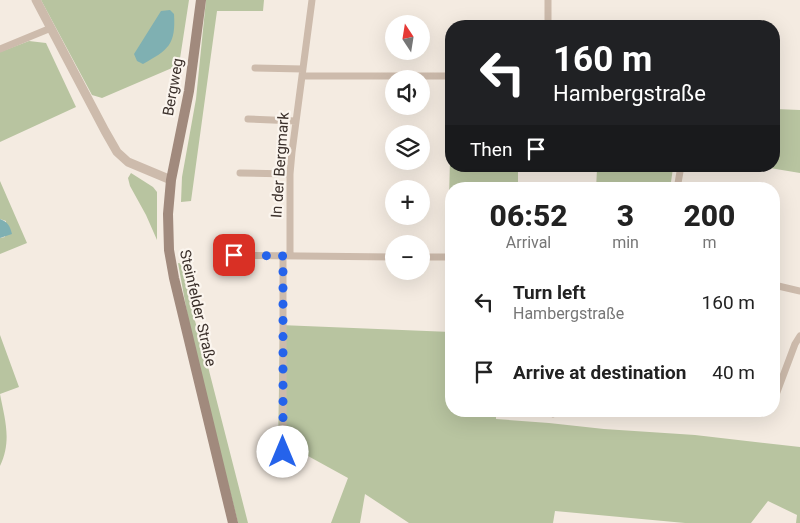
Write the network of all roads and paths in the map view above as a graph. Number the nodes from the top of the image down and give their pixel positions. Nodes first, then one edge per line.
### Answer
1 (36, 0) edge
2 (201, 0) edge
3 (312, 0) edge
4 (548, 0) edge
5 (548, 20) edge
6 (51, 28) junction
7 (0, 49) edge
8 (255, 68) dead end
9 (303, 73) junction
10 (445, 76) edge
11 (248, 120) dead end
12 (296, 121) junction
13 (240, 173) dead end
14 (290, 174) junction
15 (171, 180) junction
16 (217, 255) dead end
17 (286, 256) junction
18 (385, 257) edge
19 (430, 257) edge
20 (445, 257) edge
21 (780, 286) edge
22 (800, 291) edge
23 (800, 336) edge
24 (780, 384) edge
25 (267, 459) dead end
26 (233, 523) edge

1 - 6 street
2 - 15 main road, Bergweg
3 - 9 street, In der Bergmark
4 - 5 street
6 - 7 street
6 - 15 street
8 - 9 street
9 - 10 street
9 - 12 street, In der Bergmark
11 - 12 street
12 - 14 street, In der Bergmark
13 - 14 street
14 - 17 street, In der Bergmark
15 - 26 main road, Steinfelder Straße
16 - 17 street
17 - 18 street
17 - 25 street, In der Bergmark
19 - 20 street
21 - 22 street
23 - 24 street

